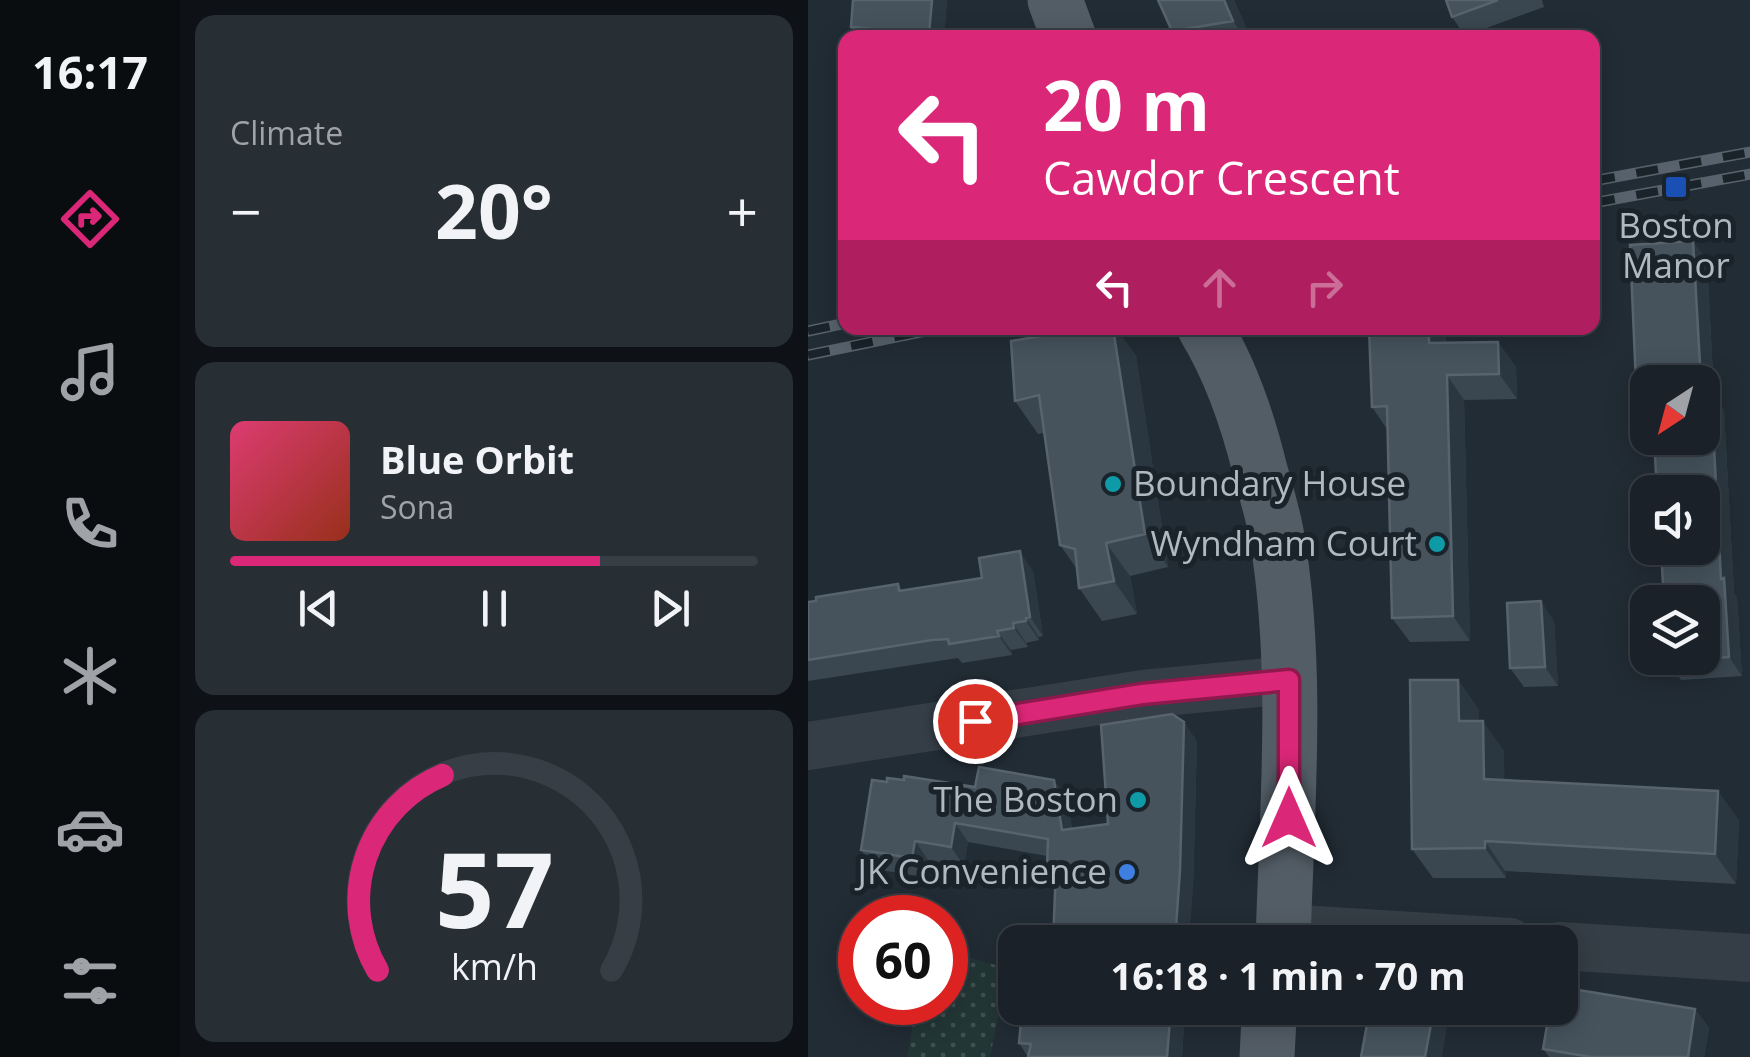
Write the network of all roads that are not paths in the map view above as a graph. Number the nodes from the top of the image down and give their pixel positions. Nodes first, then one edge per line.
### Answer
1 (1055, 0) edge
2 (1066, 30) edge
3 (1208, 335) edge
4 (1289, 680) junction
5 (808, 746) edge
6 (1284, 925) edge
7 (1578, 947) edge
8 (1750, 958) edge
9 (1269, 1025) edge
10 (1267, 1057) edge

1 - 2 main road
3 - 4 main road
4 - 5 street
4 - 6 main road
7 - 8 street
9 - 10 main road

